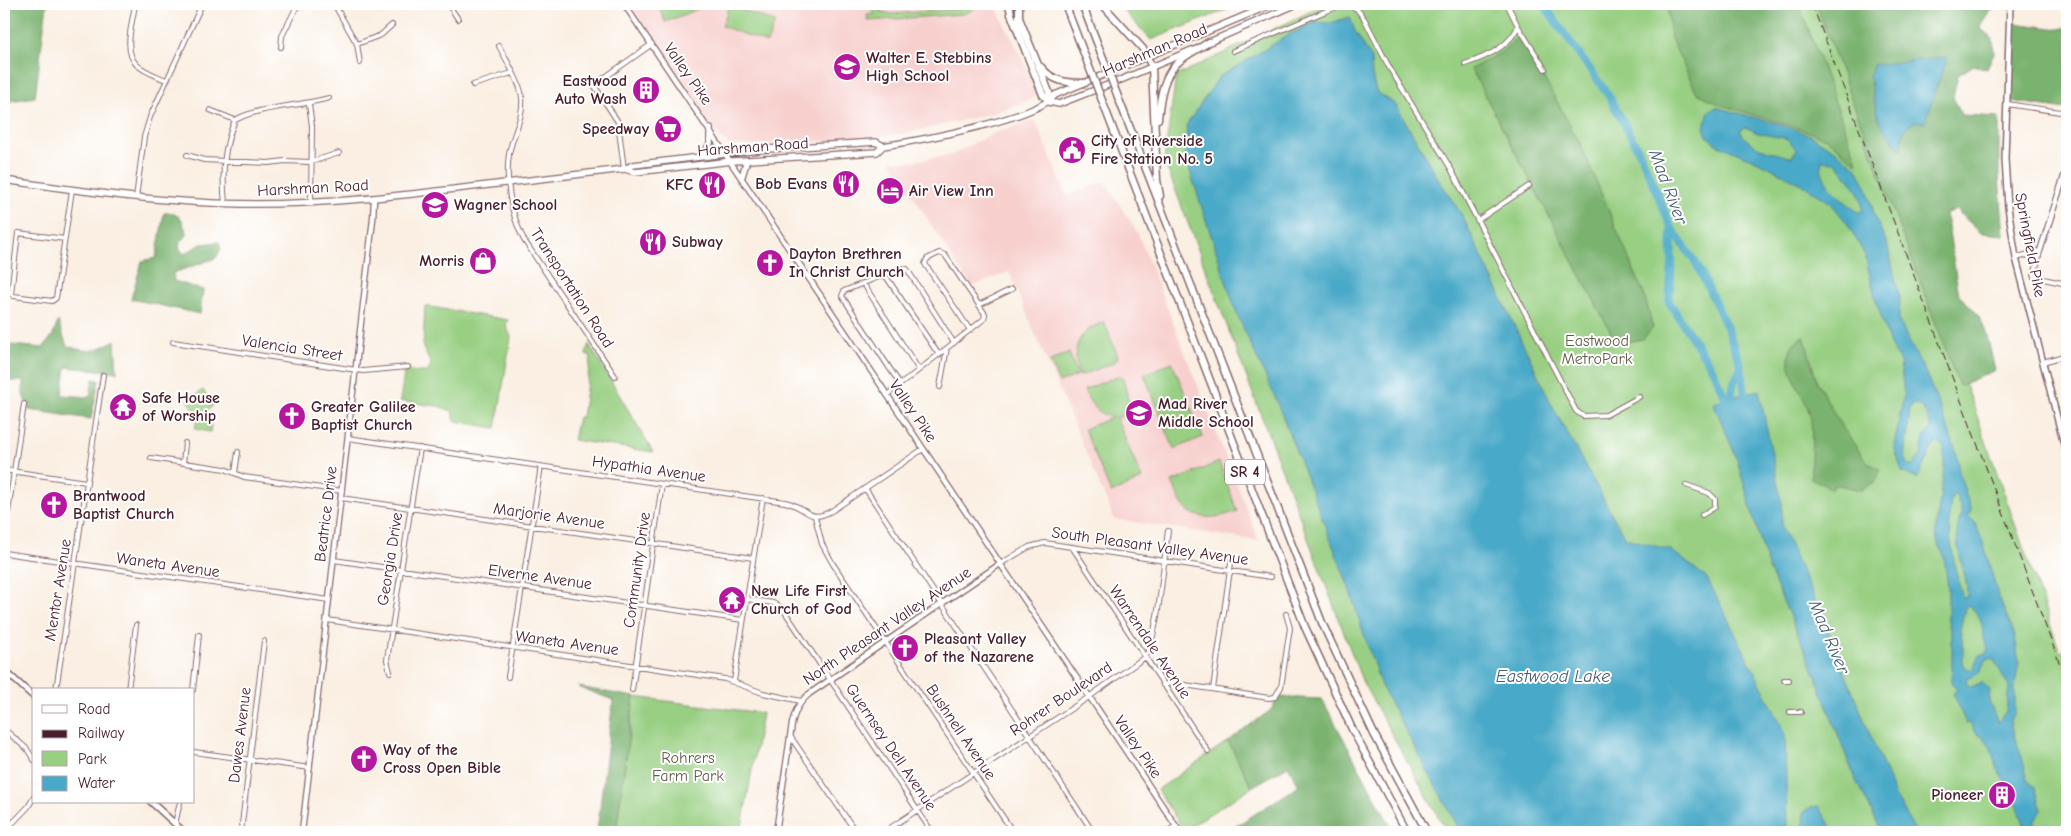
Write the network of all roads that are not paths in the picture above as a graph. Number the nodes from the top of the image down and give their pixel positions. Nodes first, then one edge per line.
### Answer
1 (135, 4) edge
2 (202, 4) edge
3 (298, 4) edge
4 (334, 4) edge
5 (448, 4) edge
6 (624, 4) edge
7 (1009, 4) edge
8 (1019, 4) edge
9 (1060, 4) edge
10 (1065, 4) edge
11 (1082, 4) edge
12 (1102, 4) edge
13 (1274, 4) edge
14 (1297, 4) edge
15 (1507, 4) edge
16 (2010, 4) edge
17 (458, 19) dead end
18 (392, 25) dead end
19 (1518, 26) junction
20 (1078, 39) junction
21 (1209, 42) junction
22 (357, 44) junction
23 (652, 44) junction
24 (499, 46) dead end
25 (281, 47) dead end
26 (1233, 51) dead end
27 (1148, 56) junction
28 (1034, 57) junction
29 (360, 63) dead end
30 (1465, 64) dead end
31 (1152, 67) junction
32 (1544, 69) dead end
33 (512, 73) junction
34 (166, 80) junction
35 (1085, 83) junction
36 (473, 85) dead end
37 (329, 98) dead end
38 (1050, 102) junction
39 (309, 104) junction
40 (2007, 104) junction
41 (210, 110) dead end
42 (2067, 113) edge
43 (235, 120) junction
44 (710, 128) junction
45 (1156, 142) junction
46 (883, 146) junction
47 (339, 153) dead end
48 (727, 154) junction
49 (188, 155) dead end
50 (703, 156) junction
51 (747, 160) junction
52 (223, 161) junction
53 (732, 161) junction
54 (311, 162) junction
55 (2067, 167) edge
56 (624, 169) junction
57 (742, 176) junction
58 (4, 180) edge
59 (509, 183) junction
60 (1529, 186) dead end
61 (72, 190) junction
62 (136, 198) junction
63 (374, 199) junction
64 (311, 203) junction
65 (225, 204) junction
66 (1478, 220) junction
67 (1166, 221) junction
68 (65, 239) junction
69 (2040, 251) junction
70 (2016, 258) junction
71 (884, 275) junction
72 (863, 283) junction
73 (2067, 284) edge
74 (1012, 289) dead end
75 (979, 305) junction
76 (970, 330) junction
77 (172, 342) dead end
78 (954, 342) junction
79 (947, 348) junction
80 (939, 354) junction
81 (2067, 355) edge
82 (2043, 362) junction
83 (408, 367) dead end
84 (356, 370) junction
85 (919, 370) junction
86 (103, 375) dead end
87 (615, 376) dead end
88 (900, 384) junction
89 (940, 387) dead end
90 (887, 395) junction
91 (1640, 397) dead end
92 (24, 404) dead end
93 (2067, 424) edge
94 (2060, 426) junction
95 (348, 438) junction
96 (185, 443) dead end
97 (420, 448) junction
98 (923, 448) junction
99 (238, 452) dead end
100 (2067, 456) edge
101 (151, 458) dead end
102 (183, 463) junction
103 (541, 466) junction
104 (4, 470) edge
105 (13, 472) junction
106 (235, 473) junction
107 (86, 482) junction
108 (662, 484) junction
109 (1686, 485) dead end
110 (865, 488) junction
111 (342, 491) junction
112 (341, 498) junction
113 (763, 498) junction
114 (411, 509) junction
115 (1702, 515) dead end
116 (815, 517) junction
117 (532, 526) junction
118 (1168, 531) dead end
119 (4, 539) edge
120 (653, 544) junction
121 (1071, 547) junction
122 (4, 554) edge
123 (1232, 556) dead end
124 (753, 558) junction
125 (334, 560) junction
126 (1164, 561) junction
127 (74, 564) junction
128 (1000, 564) junction
129 (401, 570) junction
130 (1230, 570) junction
131 (1271, 576) dead end
132 (523, 588) junction
133 (747, 599) junction
134 (329, 600) junction
135 (942, 604) junction
136 (644, 605) junction
137 (1286, 614) dead end
138 (327, 620) junction
139 (743, 620) junction
140 (136, 625) dead end
141 (392, 629) junction
142 (199, 635) dead end
143 (264, 641) dead end
144 (885, 642) junction
145 (514, 647) junction
146 (1145, 658) junction
147 (636, 665) junction
148 (4, 670) edge
149 (390, 672) dead end
150 (508, 677) dead end
151 (830, 679) junction
152 (734, 680) junction
153 (1784, 680) dead end
154 (1789, 680) dead end
155 (1163, 685) junction
156 (56, 688) edge
157 (128, 688) edge
158 (193, 688) edge
159 (1214, 689) junction
160 (632, 690) dead end
161 (32, 695) edge
162 (1089, 697) junction
163 (801, 702) junction
164 (1790, 712) dead end
165 (1801, 712) dead end
166 (4, 729) edge
167 (790, 736) junction
168 (1029, 736) junction
169 (195, 752) edge
170 (1208, 752) dead end
171 (32, 757) edge
172 (250, 760) junction
173 (310, 768) junction
174 (973, 772) junction
175 (32, 800) edge
176 (153, 804) edge
177 (180, 804) edge
178 (917, 810) junction
179 (4, 818) edge
180 (10, 824) junction
181 (175, 824) junction
182 (1176, 826) junction
183 (4, 832) edge
184 (184, 832) edge
185 (241, 832) edge
186 (302, 832) edge
187 (776, 832) edge
188 (856, 832) edge
189 (884, 832) edge
190 (932, 832) edge
191 (1013, 832) edge
192 (1093, 832) edge
193 (1166, 832) edge
194 (1180, 832) edge
195 (1407, 832) edge
196 (1427, 832) edge

1 - 34 street
2 - 34 street
3 - 25 street
4 - 22 street
5 - 17 street
6 - 23 street, Valley Pike
7 - 38 highway
8 - 28 highway
9 - 20 highway
10 - 20 highway, SR 4
11 - 67 highway, SR 4, bridge
12 - 27 highway
13 - 27 main road, Harshman Road
14 - 21 main road, Harshman Road
15 - 19 street
16 - 40 main road, Springfield Pike
18 - 22 street
19 - 30 street
19 - 32 street
20 - 195 highway, SR 4, bridge
21 - 31 main road, Harshman Road
21 - 45 highway
22 - 29 street
23 - 44 street, Valley Pike
23 - 56 street
24 - 33 street, Transportation Road
26 - 66 street
27 - 31 highway
27 - 35 main road, Harshman Road
28 - 35 highway
28 - 38 highway
31 - 38 main road, Harshman Road
31 - 45 highway
33 - 36 street
33 - 59 street, Transportation Road
34 - 62 street
35 - 38 main road, Harshman Road
37 - 39 street
38 - 46 main road, Harshman Road
39 - 43 street
39 - 54 street
40 - 42 street
40 - 70 main road, Springfield Pike
41 - 43 street
43 - 52 street
44 - 48 street, Valley Pike
44 - 50 main road
45 - 67 highway
46 - 48 main road, Harshman Road
46 - 51 main road, Harshman Road
47 - 54 street
48 - 50 main road, Harshman Road
48 - 53 street, Valley Pike
49 - 52 street
50 - 56 main road, Harshman Road
51 - 53 main road, Harshman Road
51 - 57 main road
52 - 54 street
52 - 65 street
53 - 56 main road, Harshman Road
53 - 57 street, Valley Pike
54 - 64 street
55 - 69 street
56 - 59 main road, Harshman Road
57 - 90 street, Valley Pike
58 - 61 main road, Harshman Road
59 - 63 main road, Harshman Road
59 - 87 street, Transportation Road
60 - 66 street
61 - 62 main road, Harshman Road
61 - 68 street
62 - 65 main road, Harshman Road
63 - 64 main road, Harshman Road
63 - 84 street, Beatrice Drive
64 - 65 main road, Harshman Road
66 - 91 street
67 - 196 highway, SR 4
68 - 68 street
69 - 70 street
69 - 73 street
70 - 82 main road, Springfield Pike
71 - 72 street
71 - 78 street
71 - 80 street
72 - 85 street
72 - 88 street
74 - 75 street
75 - 76 street
75 - 76 street
76 - 78 street
77 - 84 street, Valencia Street
78 - 79 street
79 - 80 street
79 - 89 street
80 - 85 street
81 - 82 street
82 - 94 main road, Springfield Pike
83 - 84 street, Valencia Street
84 - 95 street, Beatrice Drive
85 - 88 street
86 - 107 street, Mentor Avenue
88 - 90 street
90 - 98 street, Valley Pike
92 - 105 street
93 - 94 street
94 - 100 main road, Springfield Pike
95 - 97 street, Hypathia Avenue
95 - 111 street, Beatrice Drive
96 - 102 street
97 - 103 street, Hypathia Avenue
97 - 114 street, Georgia Drive
98 - 110 street
98 - 128 street, Valley Pike
99 - 106 street
101 - 102 street
102 - 106 street
103 - 108 street, Hypathia Avenue
103 - 117 street
104 - 105 street
105 - 107 street
105 - 119 street
106 - 111 street
107 - 127 street, Mentor Avenue
108 - 113 street, Hypathia Avenue
108 - 120 street, Community Drive
109 - 115 street
110 - 116 street
110 - 135 street
111 - 112 street, Beatrice Drive
112 - 114 street, Marjorie Avenue
112 - 125 street, Beatrice Drive
113 - 116 street, Hypathia Avenue
113 - 124 street
114 - 117 street, Marjorie Avenue
114 - 129 street, Georgia Drive
116 - 144 street, Bushnell Avenue
117 - 120 street, Marjorie Avenue
117 - 132 street
118 - 126 street
120 - 124 street, Marjorie Avenue
120 - 136 street, Community Drive
121 - 126 street, South Pleasant Valley Avenue
121 - 128 street, South Pleasant Valley Avenue
121 - 146 street, Warrendale Avenue
122 - 127 street, Waneta Avenue
123 - 130 street
124 - 133 street
125 - 129 street, Elverne Avenue
125 - 134 street, Beatrice Drive
126 - 130 street, South Pleasant Valley Avenue
126 - 146 street
127 - 134 street, Waneta Avenue
127 - 156 street, Mentor Avenue
128 - 135 street, North Pleasant Valley Avenue
128 - 162 street, Valley Pike
129 - 132 street, Elverne Avenue
129 - 141 street, Georgia Drive
130 - 131 street, South Pleasant Valley Avenue
130 - 159 street
132 - 136 street, Elverne Avenue
132 - 145 street
133 - 139 street
133 - 151 street, Guernsey Dell Avenue
134 - 138 street, Beatrice Drive
135 - 144 street, North Pleasant Valley Avenue
135 - 168 street
136 - 139 street, Elverne Avenue
136 - 147 street, Community Drive
137 - 159 street
138 - 141 street, Waneta Avenue
138 - 173 street, Beatrice Drive
139 - 152 street
140 - 157 street
141 - 145 street, Waneta Avenue
141 - 149 street, Georgia Drive
142 - 158 street
143 - 172 street, Dawes Avenue
144 - 151 street, North Pleasant Valley Avenue
144 - 174 street, Bushnell Avenue
145 - 147 street, Waneta Avenue
145 - 150 street
146 - 155 street, Warrendale Avenue
146 - 162 street, Rohrer Boulevard
147 - 152 street, Waneta Avenue
147 - 160 street, Community Drive
148 - 161 main road
151 - 163 street, North Pleasant Valley Avenue
151 - 178 street, Guernsey Dell Avenue
152 - 163 street, Waneta Avenue
153 - 154 street
155 - 159 street
155 - 170 street, Warrendale Avenue
162 - 168 street, Rohrer Boulevard
162 - 182 street, Valley Pike
163 - 167 street, North Pleasant Valley Avenue
164 - 165 street
166 - 171 street
167 - 187 street, North Pleasant Valley Avenue
167 - 188 street
168 - 174 street, Rohrer Boulevard
168 - 192 street
169 - 172 street
172 - 173 street
172 - 185 street, Dawes Avenue
173 - 186 street, Beatrice Drive
174 - 178 street, Rohrer Boulevard
174 - 191 street, Bushnell Avenue
175 - 180 street
176 - 181 main road
177 - 181 street
178 - 189 street, Rohrer Boulevard
178 - 190 street, Guernsey Dell Avenue
179 - 180 street
180 - 183 street
181 - 184 main road
182 - 193 street
182 - 194 street, Valley Pike

